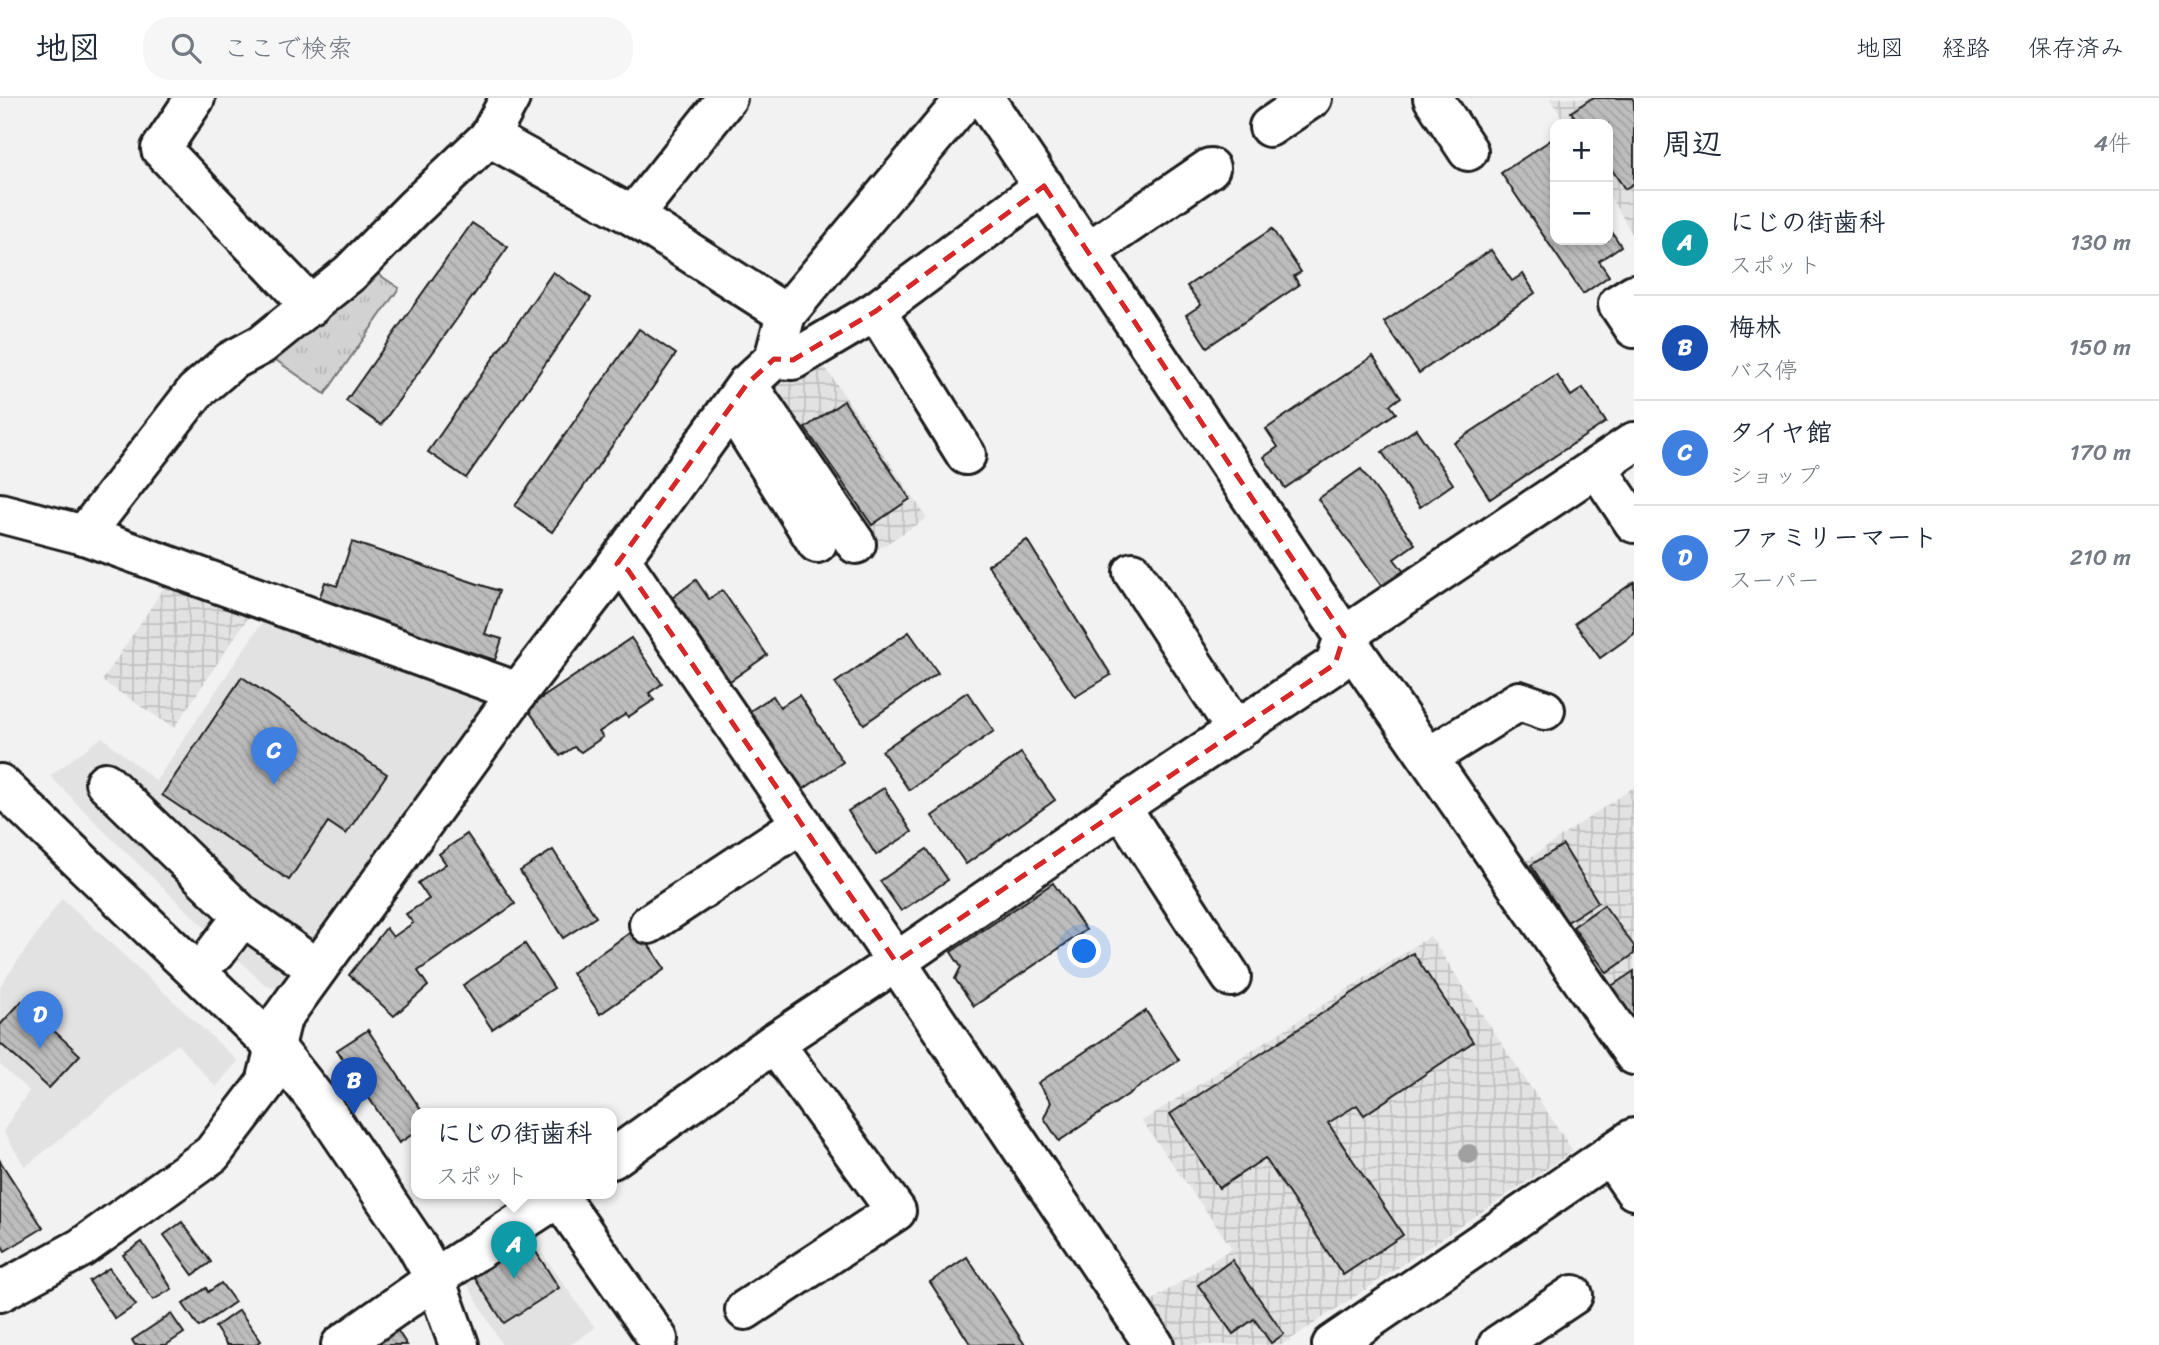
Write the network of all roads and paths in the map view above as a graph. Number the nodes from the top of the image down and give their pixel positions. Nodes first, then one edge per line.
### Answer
1 (195, 98) edge
2 (510, 98) edge
3 (727, 98) edge
4 (966, 98) edge
5 (984, 98) edge
6 (1312, 98) edge
7 (1433, 98) edge
8 (1269, 127) dead end
9 (489, 137) junction
10 (1468, 151) dead end
11 (1210, 168) dead end
12 (1044, 186) junction
13 (633, 216) junction
14 (1089, 251) junction
15 (1634, 294) edge
16 (311, 306) junction
17 (876, 311) junction
18 (786, 314) junction
19 (1634, 328) edge
20 (750, 385) junction
21 (1634, 442) edge
22 (966, 455) dead end
23 (1597, 468) junction
24 (0, 513) edge
25 (1634, 523) edge
26 (84, 535) junction
27 (817, 543) dead end
28 (856, 544) dead end
29 (617, 564) junction
30 (1133, 572) dead end
31 (1344, 636) junction
32 (518, 692) junction
33 (1545, 710) dead end
34 (1237, 730) junction
35 (1429, 757) junction
36 (105, 782) dead end
37 (0, 784) edge
38 (1121, 807) junction
39 (802, 823) junction
40 (243, 916) junction
41 (649, 924) dead end
42 (215, 953) dead end
43 (896, 962) junction
44 (317, 969) junction
45 (1231, 977) dead end
46 (774, 1043) junction
47 (275, 1047) junction
48 (1634, 1055) edge
49 (1622, 1147) edge
50 (617, 1155) edge
51 (1634, 1189) edge
52 (556, 1199) edge
53 (565, 1199) edge
54 (435, 1279) junction
55 (0, 1292) edge
56 (1573, 1295) dead end
57 (744, 1310) dead end
58 (1380, 1332) edge
59 (658, 1339) dead end
60 (341, 1345) edge
61 (459, 1345) edge
62 (1154, 1345) edge
63 (1332, 1345) edge
64 (1498, 1345) edge

1 - 16 street
2 - 9 street
3 - 13 street
4 - 18 street
5 - 12 street
6 - 8 street
7 - 10 street
9 - 13 street
9 - 16 street
11 - 14 street
12 - 14 street
12 - 17 street
13 - 18 street
14 - 31 street
15 - 19 street
16 - 26 street
17 - 20 street
17 - 22 street
18 - 20 street
20 - 27 street
20 - 28 street
20 - 29 street
21 - 23 street
23 - 25 street
23 - 31 street
24 - 26 street
26 - 32 street
29 - 32 street
29 - 39 street
30 - 34 street
31 - 34 street
31 - 35 street
32 - 44 street
33 - 35 street
34 - 38 street
35 - 48 street
36 - 40 street
37 - 47 street
38 - 43 street
38 - 45 street
39 - 41 street
39 - 43 street
40 - 42 street
40 - 44 street
43 - 46 street
43 - 62 street
44 - 47 street
46 - 50 street
46 - 57 street
47 - 54 street
47 - 55 street
49 - 51 street
49 - 58 street
52 - 54 street
53 - 59 street
54 - 60 street
54 - 61 street
56 - 64 street
58 - 63 street

